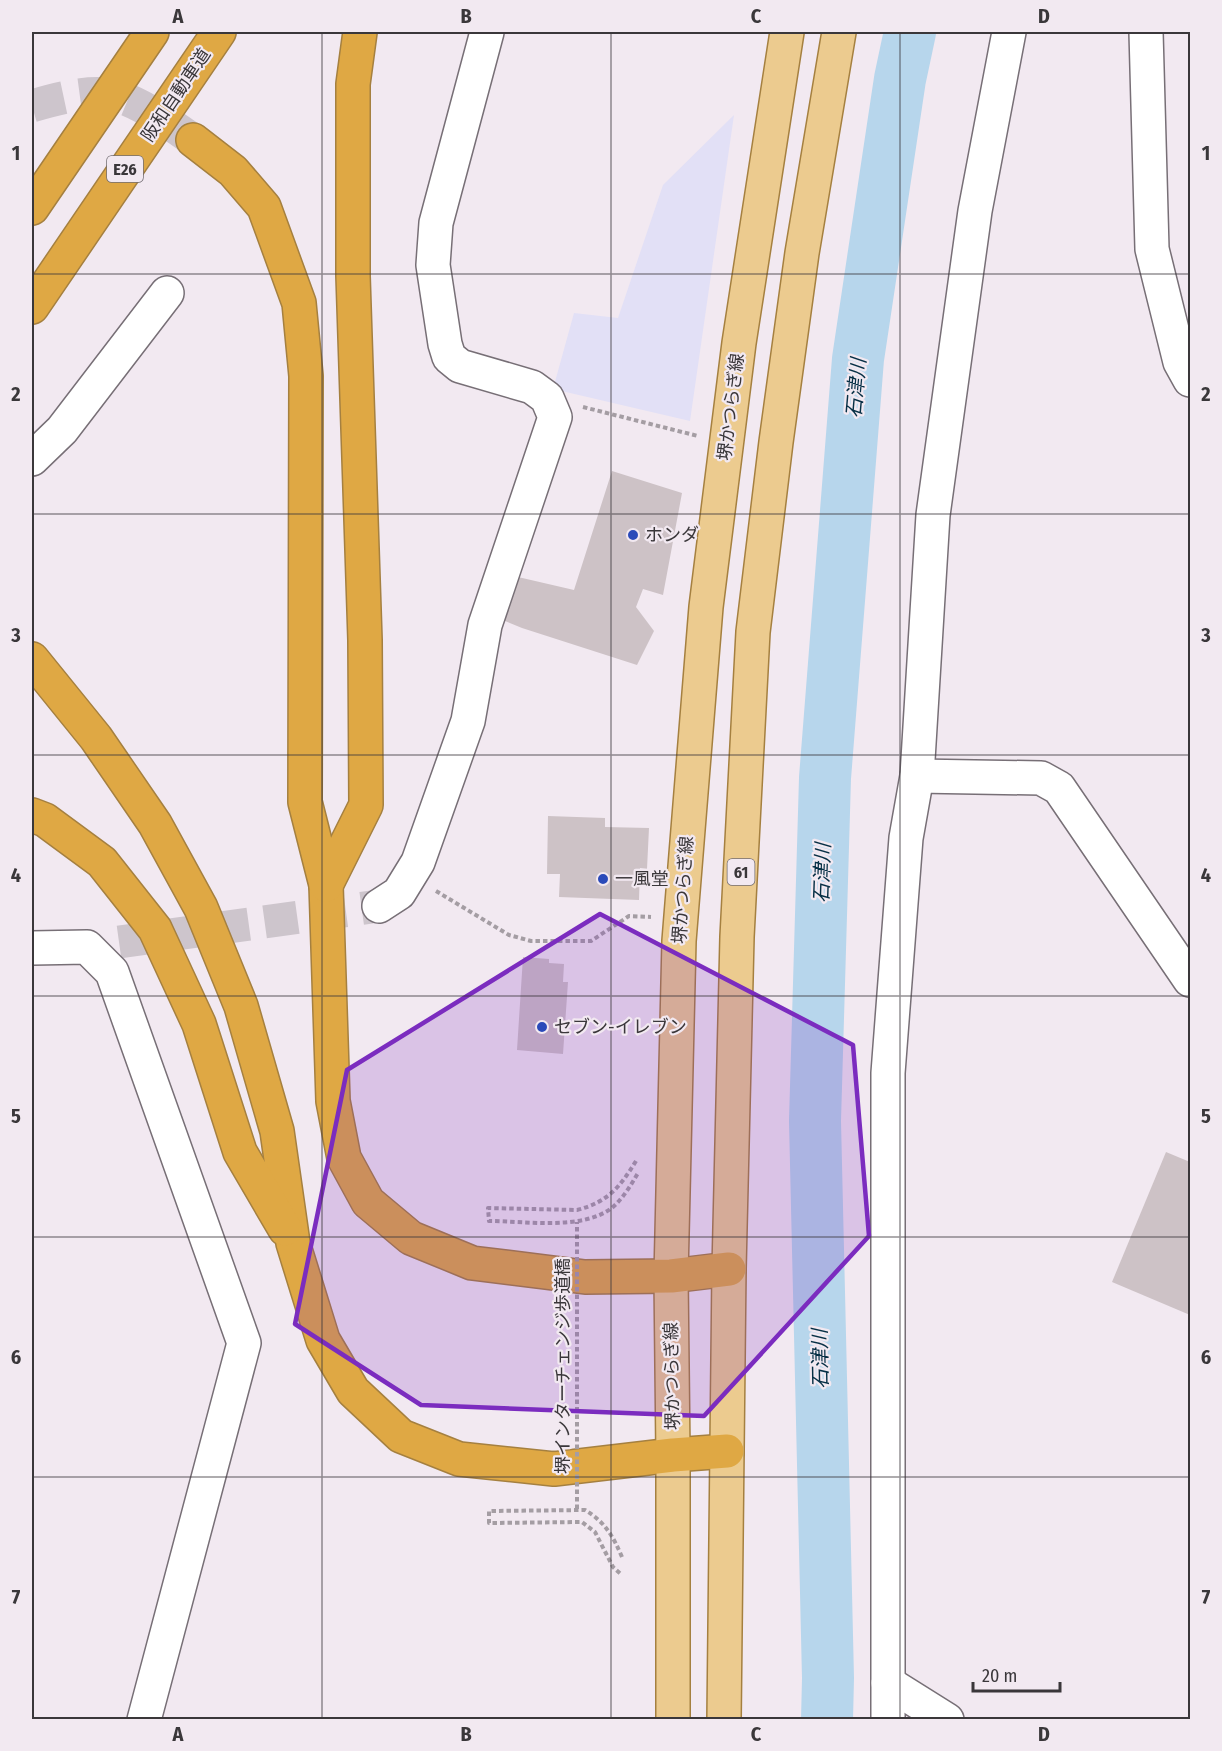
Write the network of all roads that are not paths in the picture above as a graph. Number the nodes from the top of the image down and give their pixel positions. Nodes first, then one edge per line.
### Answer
1 (152, 32) edge
2 (219, 32) edge
3 (360, 32) edge
4 (487, 32) edge
5 (787, 32) edge
6 (839, 32) edge
7 (1009, 32) edge
8 (1146, 32) edge
9 (193, 140) tunnel mouth
10 (32, 208) edge
11 (167, 293) dead end
12 (32, 307) edge
13 (1191, 380) edge
14 (32, 459) edge
15 (32, 659) edge
16 (917, 776) junction
17 (32, 815) edge
18 (326, 885) junction
19 (379, 906) tunnel mouth
20 (119, 942) tunnel mouth
21 (87, 947) junction
22 (32, 948) edge
23 (1191, 980) edge
24 (293, 1244) junction
25 (729, 1269) junction
26 (671, 1276) junction
27 (727, 1451) junction
28 (674, 1455) junction
29 (888, 1683) junction
30 (144, 1719) edge
31 (673, 1719) edge
32 (724, 1719) edge
33 (888, 1719) edge
34 (947, 1719) edge

1 - 10 highway
2 - 12 highway, 阪和自動車道 / E26
3 - 18 highway
4 - 19 street
5 - 26 main road, 堺かつらぎ線
6 - 25 main road, 61
7 - 16 street
8 - 13 street
9 - 18 highway
11 - 14 street
15 - 24 highway
16 - 23 street
16 - 29 street
17 - 24 highway
18 - 26 highway
20 - 21 street
21 - 22 street
21 - 30 street
24 - 28 highway
25 - 26 highway
25 - 27 main road, 61
26 - 28 main road, 堺かつらぎ線
27 - 28 highway
27 - 32 main road, 61
28 - 31 main road, 堺かつらぎ線
29 - 33 street
29 - 34 street

